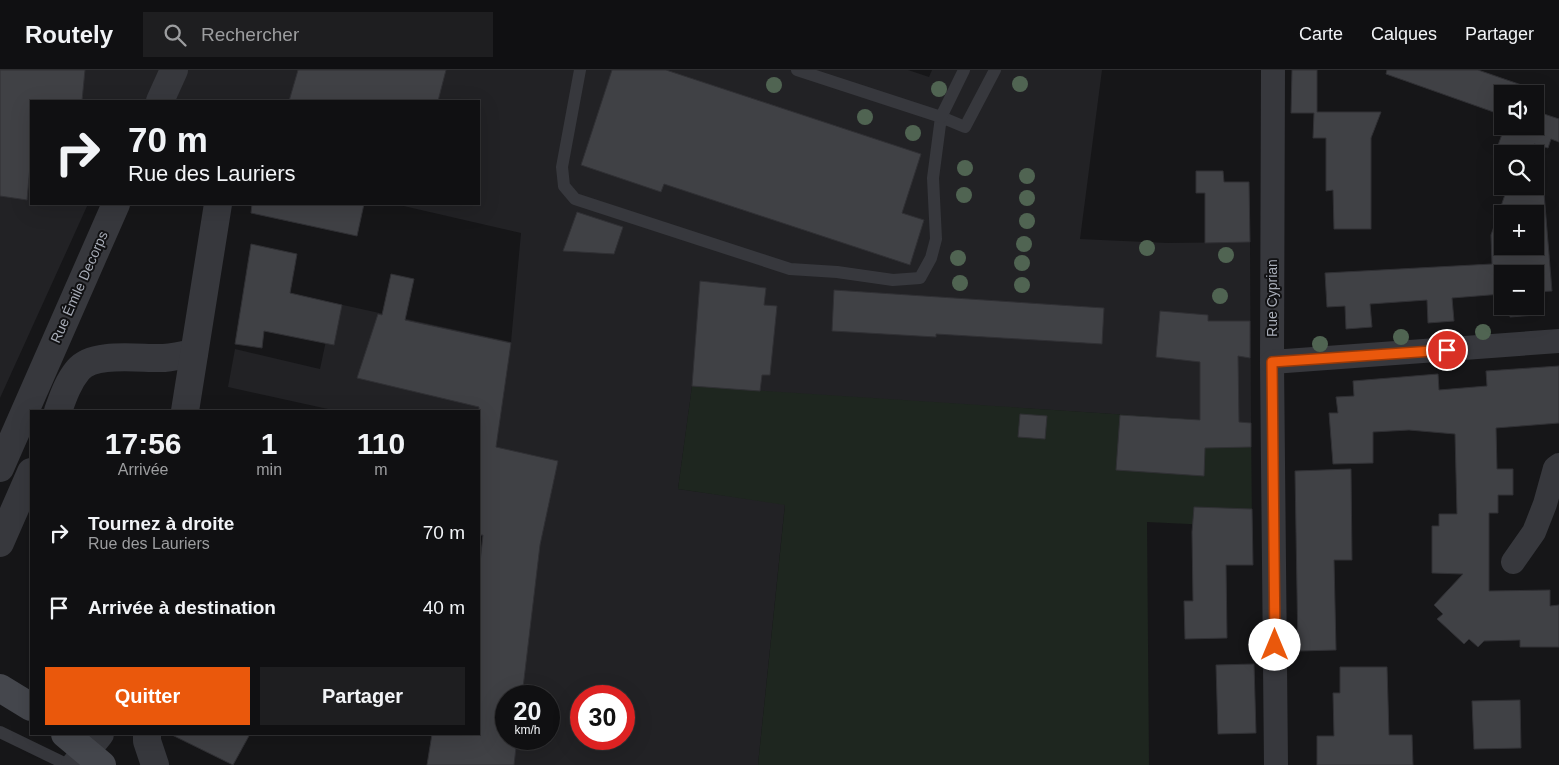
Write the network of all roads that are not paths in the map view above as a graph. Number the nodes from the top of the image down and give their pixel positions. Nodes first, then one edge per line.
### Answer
1 (174, 70) edge
2 (580, 70) edge
3 (797, 70) edge
4 (964, 70) edge
5 (995, 70) edge
6 (1272, 70) edge
7 (160, 100) edge
8 (941, 117) junction
9 (116, 205) edge
10 (218, 205) edge
11 (1559, 341) edge
12 (194, 353) junction
13 (109, 358) junction
14 (1272, 362) junction
15 (43, 370) junction
16 (68, 386) junction
17 (186, 400) edge
18 (58, 410) edge
19 (1559, 465) edge
20 (0, 468) edge
21 (30, 474) edge
22 (0, 543) edge
23 (1513, 562) dead end
24 (0, 688) edge
25 (30, 706) edge
26 (0, 732) edge
27 (147, 735) edge
28 (83, 752) edge
29 (155, 765) edge
30 (1276, 765) edge

1 - 7 street
2 - 8 lane
3 - 8 lane
4 - 8 lane
5 - 8 lane
6 - 14 street, Rue Cyprian
9 - 15 street, Rue Émile Decorps
10 - 12 street
11 - 14 street
12 - 13 street
12 - 17 street
13 - 16 street
13 - 17 street
14 - 30 street, Rue Cyprian
15 - 16 street
15 - 20 street, Rue Émile Decorps
16 - 18 street
19 - 23 street
21 - 22 street
24 - 25 main road
26 - 28 lane
27 - 29 street

